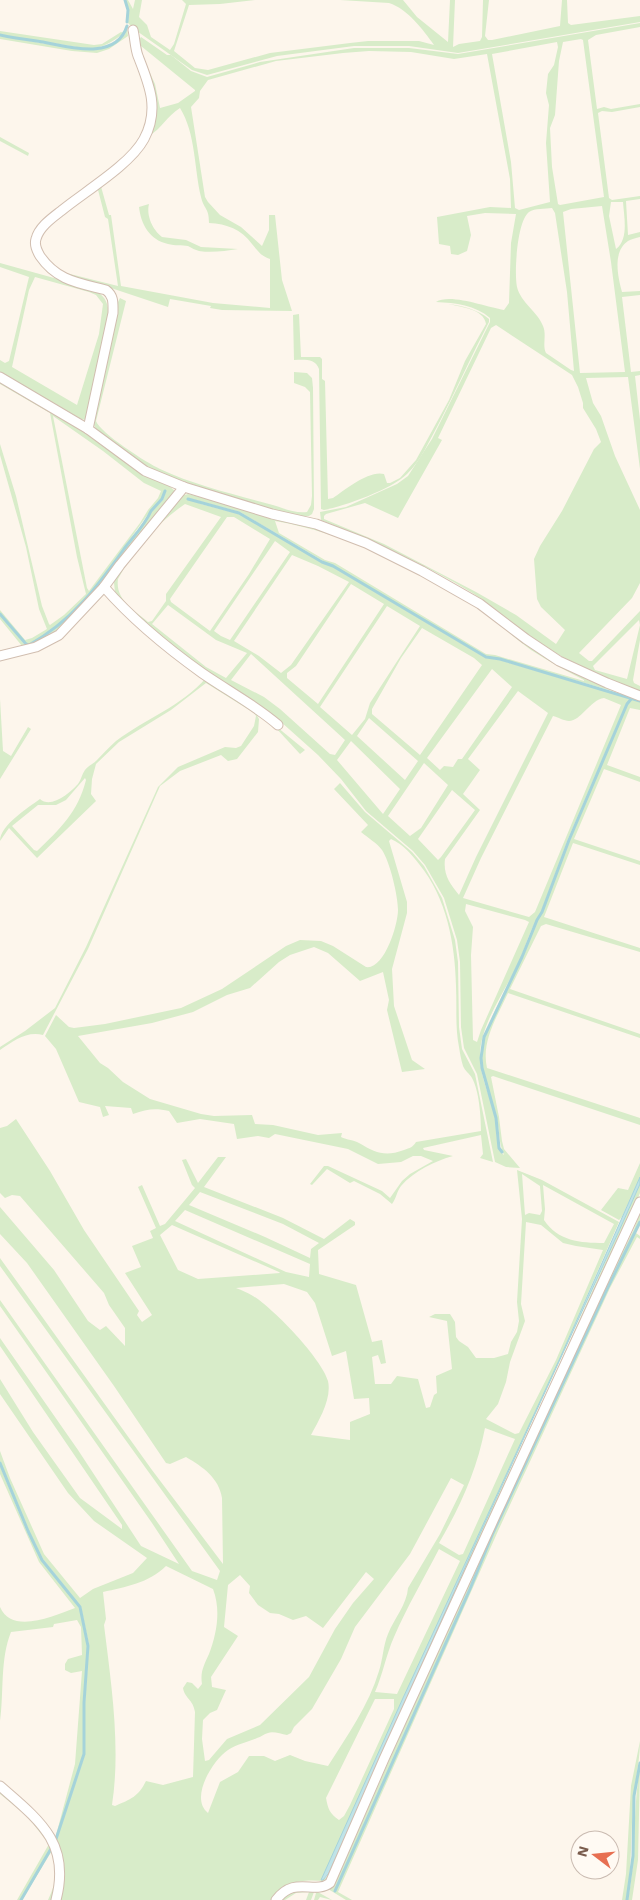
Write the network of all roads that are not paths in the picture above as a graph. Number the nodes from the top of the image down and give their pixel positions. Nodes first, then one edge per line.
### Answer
1 (133, 30) dead end
2 (0, 377) edge
3 (88, 429) junction
4 (184, 487) junction
5 (104, 587) junction
6 (0, 656) edge
7 (640, 696) edge
8 (278, 725) dead end
9 (640, 1202) edge
10 (0, 1786) edge
11 (56, 1900) edge
12 (276, 1900) edge

1 - 3 street
2 - 3 street
3 - 4 street
4 - 5 street
4 - 7 street
5 - 6 street
5 - 8 street
9 - 12 street
10 - 11 street

